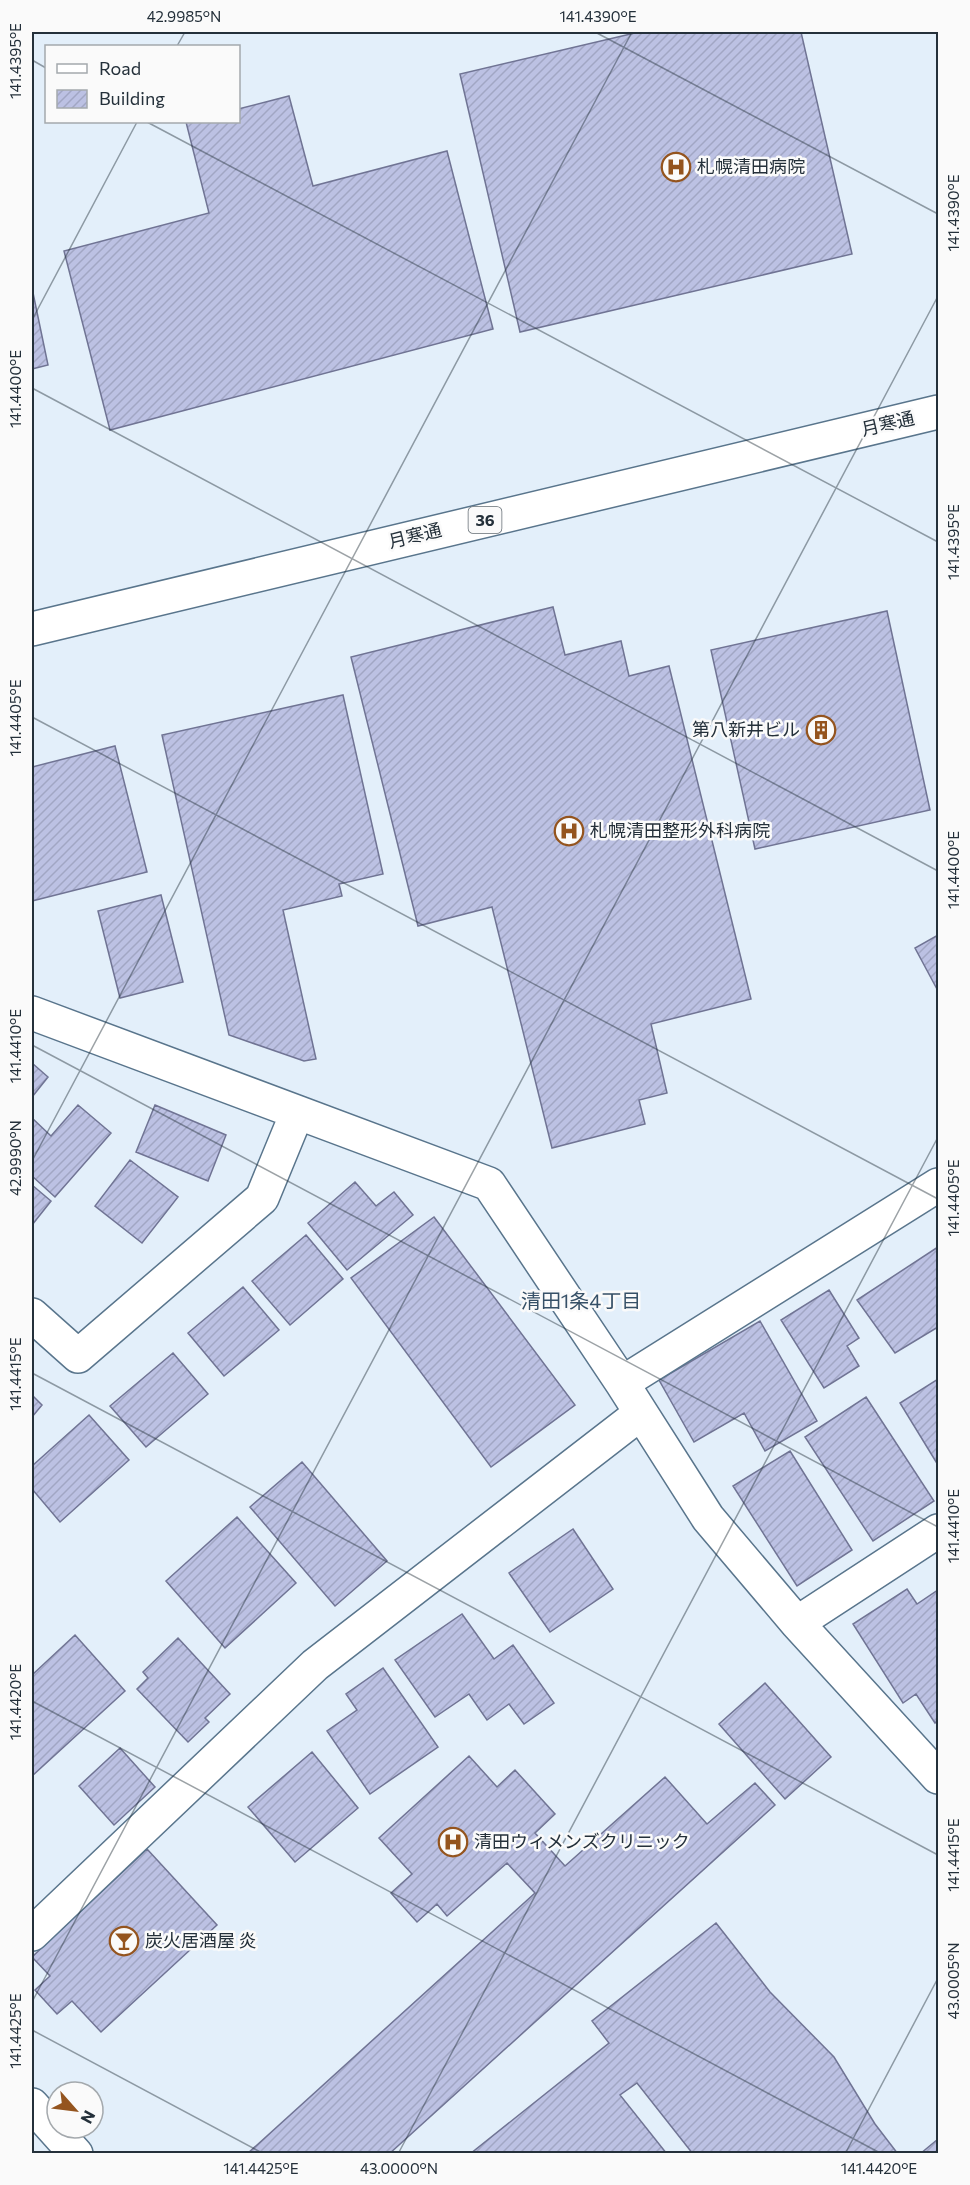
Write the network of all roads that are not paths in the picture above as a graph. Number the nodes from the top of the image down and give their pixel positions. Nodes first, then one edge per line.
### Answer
1 (939, 412) edge
2 (32, 629) edge
3 (32, 1013) edge
4 (297, 1113) junction
5 (939, 1185) edge
6 (32, 1315) edge
7 (622, 1383) junction
8 (641, 1413) junction
9 (939, 1531) edge
10 (797, 1623) junction
11 (939, 1778) edge
12 (32, 1934) edge
13 (32, 2105) edge
14 (76, 2154) edge

1 - 2 main road, 月寒通 / 36
3 - 4 main road
4 - 6 main road
4 - 7 main road
5 - 7 main road
7 - 8 main road
8 - 10 main road
8 - 12 main road
9 - 10 main road
10 - 11 main road
13 - 14 main road

